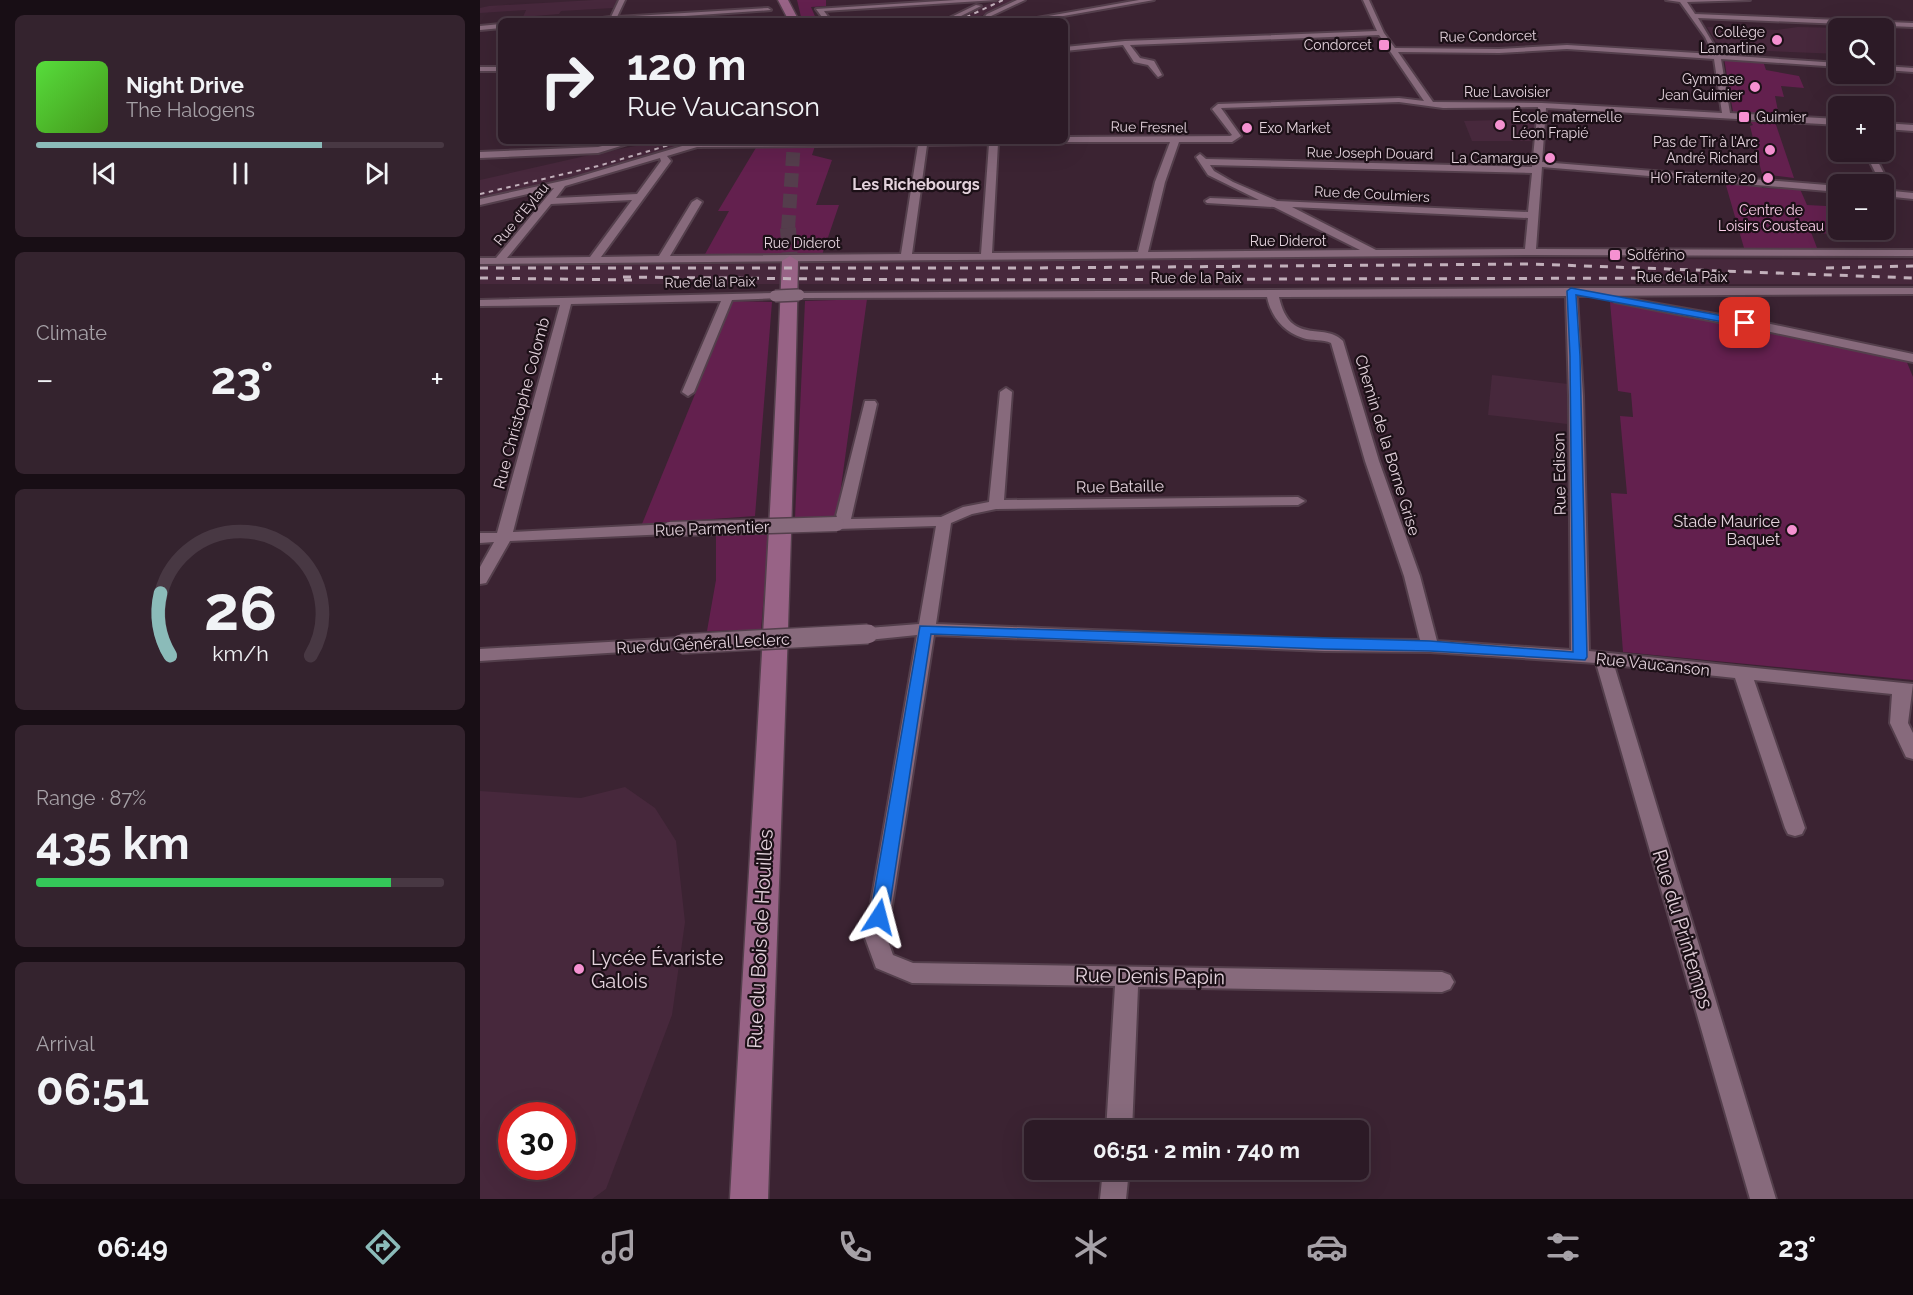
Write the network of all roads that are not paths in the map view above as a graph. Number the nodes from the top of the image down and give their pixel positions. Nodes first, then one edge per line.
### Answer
1 (622, 0) edge
2 (783, 0) edge
3 (992, 0) edge
4 (1022, 0) edge
5 (1151, 0) edge
6 (1366, 0) edge
7 (1669, 0) edge
8 (1682, 0) edge
9 (1747, 0) edge
10 (978, 2) junction
11 (768, 10) dead end
12 (1693, 16) junction
13 (613, 18) edge
14 (629, 18) edge
15 (792, 18) edge
16 (826, 18) edge
17 (943, 18) edge
18 (953, 18) edge
19 (986, 18) edge
20 (1041, 18) edge
21 (1828, 24) edge
22 (1894, 25) edge
23 (1913, 25) edge
24 (498, 26) edge
25 (480, 28) edge
26 (1381, 33) junction
27 (1125, 43) junction
28 (1068, 49) edge
29 (1394, 50) junction
30 (1717, 56) junction
31 (1828, 64) edge
32 (480, 69) edge
33 (498, 69) edge
34 (1894, 69) edge
35 (1913, 70) edge
36 (1158, 75) dead end
37 (1430, 104) junction
38 (1542, 105) junction
39 (1726, 115) junction
40 (1828, 121) edge
41 (1894, 126) edge
42 (1913, 128) edge
43 (1894, 129) edge
44 (1232, 139) joint
45 (1911, 139) dead end
46 (1068, 140) edge
47 (1175, 140) junction
48 (1191, 141) junction
49 (621, 144) edge
50 (769, 144) edge
51 (923, 144) edge
52 (995, 144) edge
53 (699, 145) joint
54 (480, 154) edge
55 (663, 156) junction
56 (1203, 162) junction
57 (1537, 167) junction
58 (560, 184) junction
59 (1828, 188) edge
60 (1894, 195) edge
61 (1913, 196) edge
62 (640, 197) junction
63 (550, 201) junction
64 (1210, 201) dead end
65 (480, 202) edge
66 (698, 202) dead end
67 (1276, 203) junction
68 (1534, 215) junction
69 (1530, 252) junction
70 (1913, 253) edge
71 (1377, 255) junction
72 (906, 257) junction
73 (986, 257) junction
74 (1143, 257) junction
75 (663, 259) junction
76 (593, 260) junction
77 (480, 261) edge
78 (499, 261) junction
79 (790, 261) tunnel mouth
80 (1571, 291) junction
81 (1913, 291) edge
82 (1272, 292) junction
83 (1609, 295) junction
84 (728, 297) junction
85 (566, 302) junction
86 (480, 303) edge
87 (1913, 358) edge
88 (688, 392) dead end
89 (1006, 392) dead end
90 (870, 404) dead end
91 (1298, 501) dead end
92 (996, 505) junction
93 (945, 521) junction
94 (840, 524) junction
95 (504, 537) junction
96 (480, 538) edge
97 (480, 579) edge
98 (925, 629) junction
99 (1430, 646) junction
100 (480, 655) edge
101 (1580, 657) junction
102 (1603, 658) junction
103 (1743, 674) junction
104 (1907, 689) edge
105 (1913, 753) edge
106 (1795, 828) dead end
107 (1127, 975) junction
108 (1442, 982) dead end
109 (1120, 1120) edge
110 (1115, 1180) edge
111 (749, 1199) edge
112 (1113, 1199) edge
113 (1763, 1199) edge

1 - 13 street
2 - 15 main road
3 - 10 street
3 - 18 street
4 - 19 street
5 - 20 street
6 - 26 street
7 - 8 street
8 - 9 street
8 - 12 street
10 - 16 street
10 - 17 street
11 - 14 street
12 - 21 street
12 - 30 street
22 - 23 street
24 - 25 street
26 - 27 street
26 - 29 street
27 - 28 street
27 - 36 street
29 - 30 street, Rue Condorcet
29 - 37 street
30 - 31 street, Rue Condorcet
30 - 39 street
32 - 33 street
34 - 35 street
37 - 38 street, Rue Lavoisier
37 - 44 street, Rue Lavoisier
38 - 39 street, Rue Lavoisier
38 - 57 street
39 - 40 street, Rue Lavoisier
41 - 42 street
43 - 45 street
44 - 48 street, Rue Fresnel
46 - 47 street, Rue Fresnel
47 - 48 street, Rue Fresnel
47 - 74 street
48 - 56 street
49 - 54 street
50 - 53 street
51 - 72 street
52 - 73 street
53 - 55 street
55 - 58 street
55 - 62 street
56 - 57 street, Rue Joseph Douard
56 - 67 street
57 - 59 street, Rue Joseph Douard
57 - 68 street
58 - 63 street, Rue d'Eylau
58 - 65 street
60 - 61 street
62 - 63 street
62 - 76 street
63 - 78 street, Rue d'Eylau
64 - 67 street, Rue de Coulmiers
66 - 75 street
67 - 68 street, Rue de Coulmiers
67 - 71 street
68 - 69 street
69 - 70 street, Rue Diderot
69 - 71 street, Rue Diderot
71 - 74 street, Rue Diderot
72 - 73 street, Rue Diderot
72 - 75 street, Rue Diderot
73 - 74 street, Rue Diderot
75 - 76 street, Rue Diderot
76 - 78 street, Rue Diderot
77 - 78 street, Rue Diderot
79 - 111 main road, Rue du Bois de Houilles
80 - 82 street, Rue de la Paix
80 - 83 street, Rue de la Paix
80 - 101 street, Rue Edison
81 - 83 street, Rue de la Paix
82 - 84 street, Rue de la Paix, bridge
82 - 99 street, Chemin de la Borne Grise
83 - 87 street
84 - 85 street, Rue de la Paix
84 - 88 street
85 - 86 street, Rue de la Paix
85 - 95 street, Rue Christophe Colomb
89 - 92 street
90 - 94 street
91 - 92 street, Rue Bataille
92 - 93 street, Rue Bataille
93 - 94 street, Rue Parmentier
93 - 98 street
94 - 95 street, Rue Parmentier, bridge
95 - 96 street, Rue Parmentier
95 - 97 street, Rue Christophe Colomb
98 - 99 street, Rue Vaucanson
98 - 100 street, Rue du Général Leclerc, bridge
98 - 107 street, Rue Denis Papin
99 - 101 street, Rue Vaucanson
101 - 102 street, Rue Vaucanson
102 - 103 street, Rue Vaucanson
102 - 113 street, Rue du Printemps
103 - 104 street, Rue Vaucanson
103 - 106 street
104 - 105 street
107 - 108 street, Rue Denis Papin
107 - 109 street
110 - 112 street

